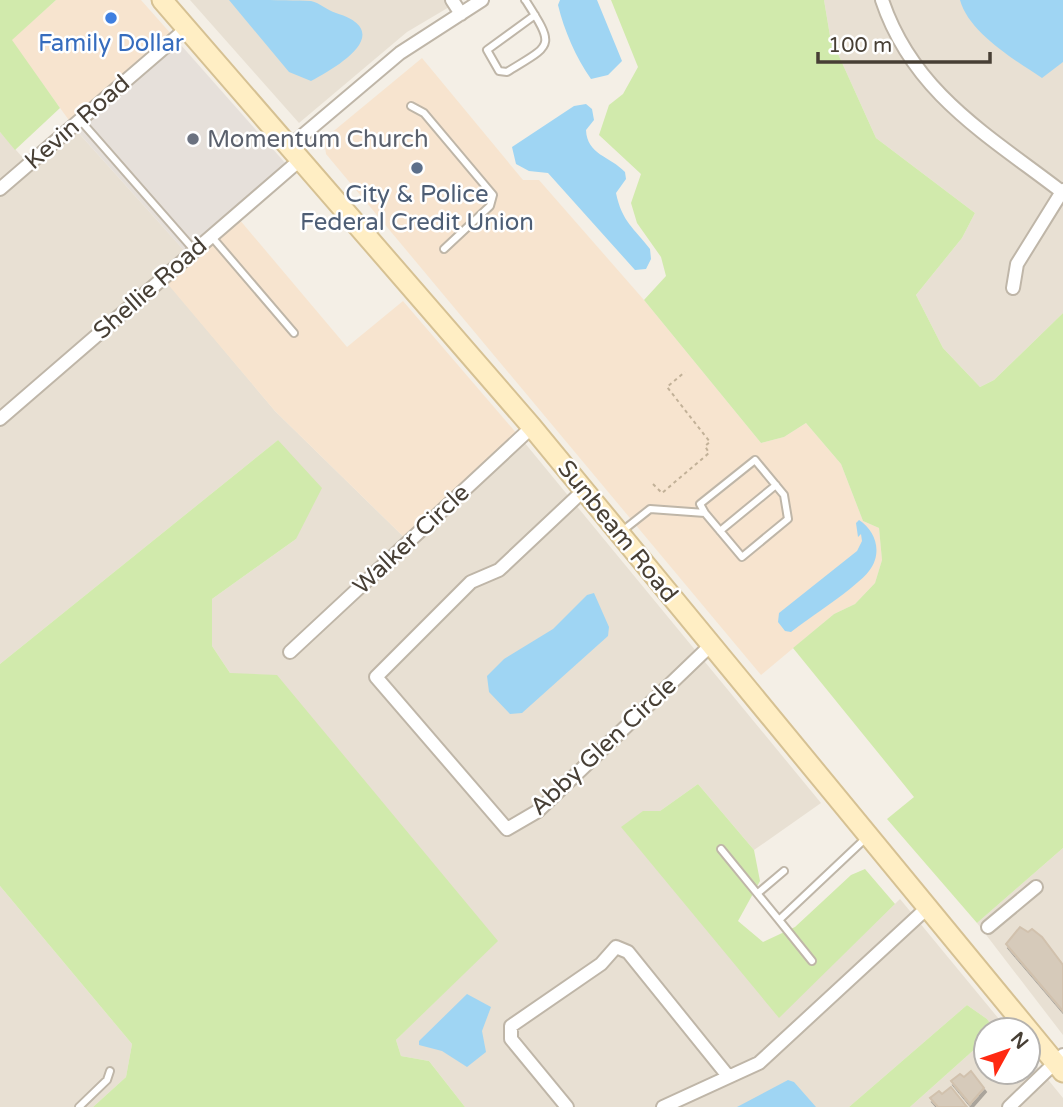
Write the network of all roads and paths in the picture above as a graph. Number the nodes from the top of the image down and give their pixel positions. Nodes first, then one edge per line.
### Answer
1 (162, 0) edge
2 (452, 0) edge
3 (482, 0) edge
4 (525, 0) edge
5 (881, 0) edge
6 (461, 13) junction
7 (535, 15) junction
8 (187, 28) junction
9 (411, 106) dead end
10 (80, 120) junction
11 (296, 152) junction
12 (0, 189) edge
13 (1062, 191) edge
14 (211, 236) junction
15 (444, 249) dead end
16 (194, 250) junction
17 (1013, 288) dead end
18 (294, 333) dead end
19 (685, 372) dead end
20 (0, 419) edge
21 (533, 427) junction
22 (653, 484) dead end
23 (776, 485) junction
24 (584, 490) junction
25 (705, 513) junction
26 (720, 531) junction
27 (620, 533) junction
28 (712, 645) junction
29 (290, 652) dead end
30 (868, 836) junction
31 (721, 849) dead end
32 (784, 871) dead end
33 (1036, 887) dead end
34 (758, 893) junction
35 (927, 908) junction
36 (779, 919) junction
37 (988, 927) dead end
38 (812, 961) dead end
39 (1061, 1066) edge
40 (110, 1071) dead end
41 (729, 1076) junction
42 (79, 1107) edge
43 (567, 1107) edge
44 (663, 1107) edge
45 (1009, 1107) edge

1 - 8 street, Sunbeam Road
2 - 6 street
3 - 6 street, Shellie Road
4 - 7 lane
5 - 13 street
6 - 11 street, Shellie Road
7 - 7 lane
8 - 10 street, Kevin Road
8 - 11 street, Sunbeam Road
9 - 15 lane
10 - 12 street, Kevin Road
10 - 16 lane
11 - 14 street, Shellie Road
11 - 21 street, Sunbeam Road
13 - 17 street
14 - 16 street, Shellie Road
14 - 18 lane
16 - 20 street, Shellie Road
19 - 22 path
21 - 24 street, Sunbeam Road
21 - 29 street, Walker Circle
23 - 25 lane
23 - 26 lane
23 - 26 lane
24 - 27 street, Sunbeam Road
24 - 28 street, Abby Glen Circle
25 - 26 lane
25 - 27 lane
27 - 28 street, Sunbeam Road
28 - 30 street, Sunbeam Road
30 - 35 street, Sunbeam Road
30 - 36 lane
31 - 34 lane
32 - 34 lane
33 - 37 street
34 - 36 lane
35 - 39 street, Sunbeam Road
35 - 41 street
36 - 38 lane
39 - 45 street
40 - 42 lane
41 - 43 street
41 - 44 street

